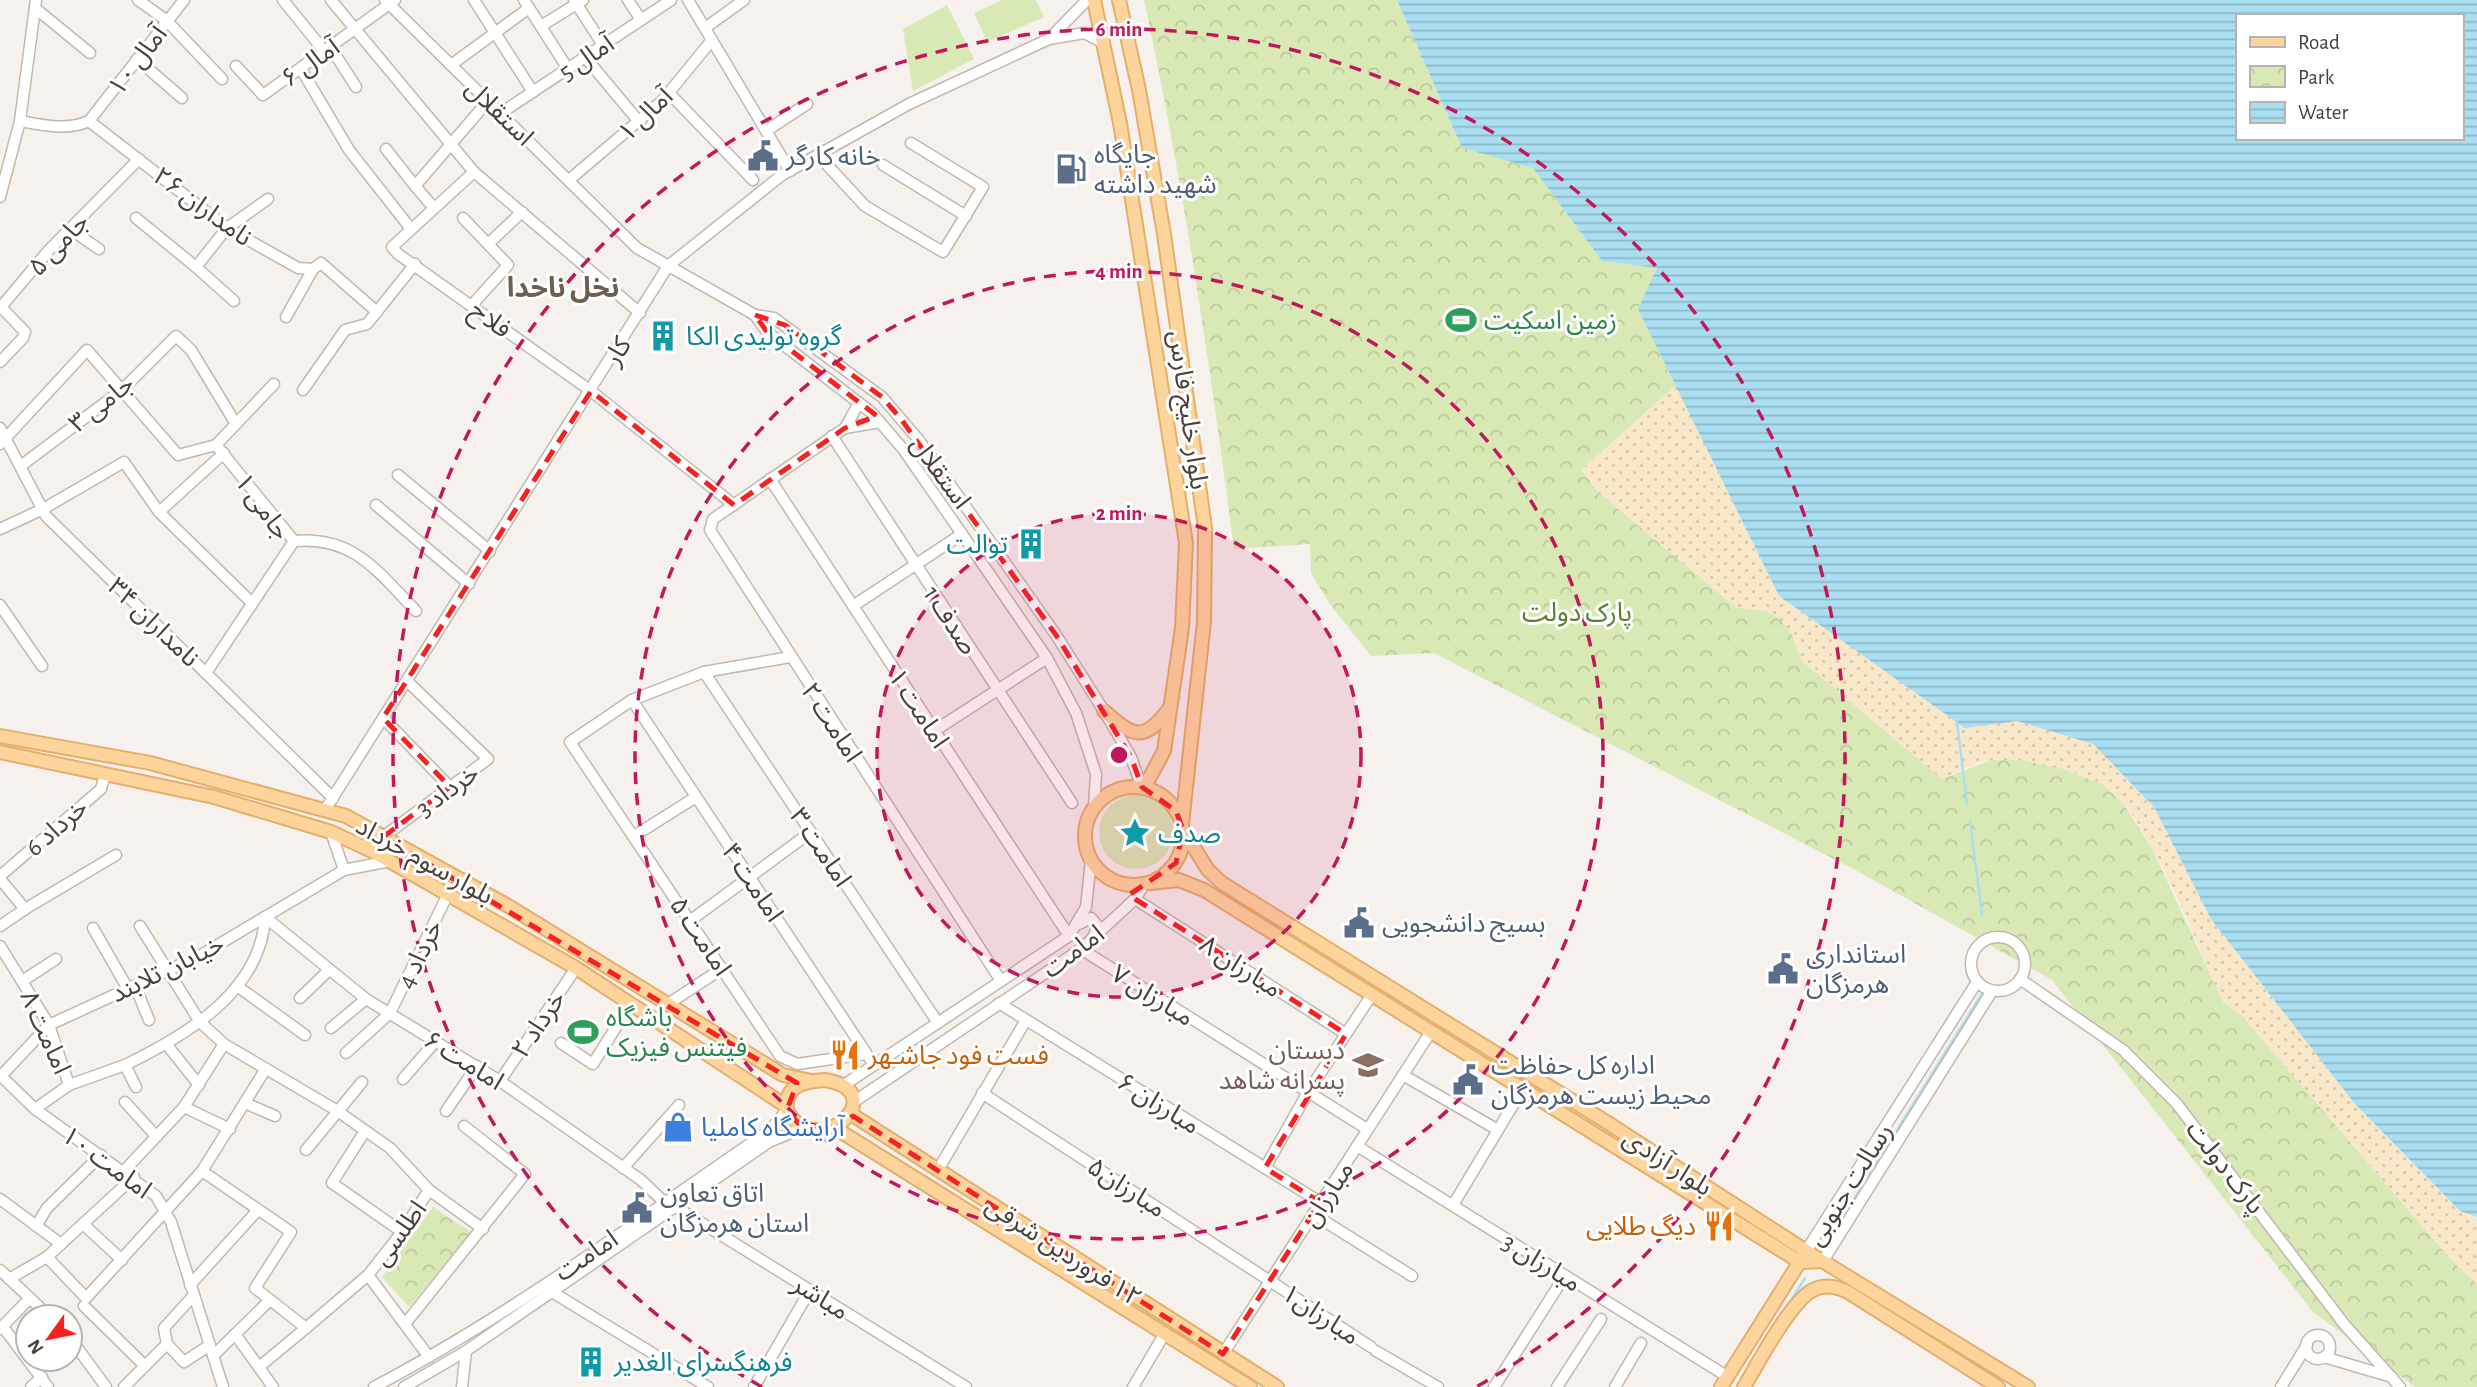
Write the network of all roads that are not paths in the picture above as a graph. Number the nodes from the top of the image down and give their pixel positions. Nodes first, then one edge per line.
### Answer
1 (138, 0) edge
2 (184, 0) edge
3 (283, 0) edge
4 (331, 0) edge
5 (474, 0) edge
6 (628, 0) edge
7 (671, 0) edge
8 (688, 0) edge
9 (744, 0) edge
10 (1087, 0) edge
11 (1094, 0) edge
12 (1119, 0) edge
13 (578, 1) edge
14 (389, 2) edge
15 (36, 4) edge
16 (527, 4) edge
17 (166, 20) junction
18 (641, 20) junction
19 (541, 26) junction
20 (705, 28) junction
21 (357, 29) junction
22 (496, 32) junction
23 (1049, 39) junction
24 (712, 40) junction
25 (1104, 43) junction
26 (603, 46) junction
27 (328, 50) junction
28 (90, 53) dead end
29 (585, 57) junction
30 (136, 59) junction
31 (451, 65) junction
32 (236, 66) dead end
33 (301, 69) junction
34 (568, 69) junction
35 (222, 79) dead end
36 (356, 87) dead end
37 (533, 92) junction
38 (669, 93) junction
39 (182, 98) dead end
40 (488, 101) junction
41 (807, 103) dead end
42 (501, 113) junction
43 (20, 121) junction
44 (89, 121) junction
45 (640, 123) junction
46 (766, 131) junction
47 (911, 143) dead end
48 (449, 145) junction
49 (386, 149) dead end
50 (818, 155) junction
51 (139, 159) junction
52 (3, 163) edge
53 (883, 165) dead end
54 (790, 171) junction
55 (474, 172) junction
56 (569, 180) junction
57 (753, 180) dead end
58 (415, 186) junction
59 (0, 197) edge
60 (268, 199) dead end
61 (434, 208) junction
62 (522, 212) junction
63 (965, 216) junction
64 (136, 218) dead end
65 (463, 218) dead end
66 (227, 228) junction
67 (70, 229) junction
68 (411, 229) junction
69 (488, 244) junction
70 (99, 249) dead end
71 (415, 264) junction
72 (668, 266) junction
73 (197, 267) junction
74 (313, 269) junction
75 (234, 301) dead end
76 (472, 304) junction
77 (377, 312) junction
78 (640, 313) junction
79 (755, 315) junction
80 (286, 317) dead end
81 (0, 362) edge
82 (274, 384) dead end
83 (122, 390) junction
84 (303, 390) dead end
85 (591, 391) junction
86 (859, 403) junction
87 (880, 422) junction
88 (236, 424) junction
89 (0, 428) edge
90 (845, 428) junction
91 (832, 436) junction
92 (3, 442) edge
93 (216, 445) junction
94 (224, 453) junction
95 (22, 466) junction
96 (398, 475) dead end
97 (770, 479) junction
98 (376, 505) dead end
99 (734, 505) junction
100 (43, 509) junction
101 (159, 512) junction
102 (0, 529) edge
103 (962, 534) junction
104 (294, 541) junction
105 (490, 551) junction
106 (915, 565) junction
107 (469, 583) junction
108 (253, 603) junction
109 (0, 605) edge
110 (853, 606) junction
111 (416, 611) dead end
112 (790, 657) junction
113 (1047, 658) junction
114 (42, 666) dead end
115 (704, 672) junction
116 (206, 673) junction
117 (407, 681) junction
118 (997, 690) junction
119 (632, 700) junction
120 (1171, 706) junction
121 (1104, 710) junction
122 (383, 718) junction
123 (934, 731) junction
124 (0, 736) edge
125 (0, 752) edge
126 (105, 774) junction
127 (450, 787) junction
128 (1143, 788) junction
129 (696, 797) junction
130 (333, 798) junction
131 (1072, 803) dead end
132 (1094, 807) junction
133 (325, 810) junction
134 (1182, 827) junction
135 (331, 832) junction
136 (811, 832) junction
137 (634, 836) junction
138 (383, 837) junction
139 (116, 855) dead end
140 (1091, 860) junction
141 (390, 861) junction
142 (344, 870) junction
143 (0, 877) edge
144 (750, 878) junction
145 (1147, 884) junction
146 (449, 894) junction
147 (1135, 899) junction
148 (26, 909) junction
149 (265, 917) junction
150 (691, 920) junction
151 (1079, 924) junction
152 (0, 926) edge
153 (140, 926) dead end
154 (93, 928) dead end
155 (1069, 936) junction
156 (1091, 940) junction
157 (1, 949) edge
158 (1081, 949) junction
159 (56, 959) dead end
160 (576, 968) junction
161 (723, 968) junction
162 (329, 970) junction
163 (167, 972) junction
164 (2020, 979) junction
165 (24, 980) junction
166 (1001, 981) junction
167 (1977, 982) junction
168 (237, 986) junction
169 (132, 987) junction
170 (1992, 991) junction
171 (1371, 996) junction
172 (300, 998) dead end
173 (366, 999) junction
174 (631, 1003) junction
175 (668, 1003) junction
176 (999, 1003) junction
177 (390, 1013) junction
178 (149, 1020) dead end
179 (1026, 1020) junction
180 (200, 1022) junction
181 (938, 1023) junction
182 (49, 1025) junction
183 (331, 1028) dead end
184 (1430, 1033) junction
185 (1346, 1034) junction
186 (305, 1035) dead end
187 (434, 1043) junction
188 (561, 1043) dead end
189 (224, 1044) junction
190 (167, 1045) junction
191 (346, 1053) dead end
192 (866, 1054) junction
193 (759, 1060) junction
194 (125, 1065) junction
195 (874, 1065) junction
196 (477, 1066) junction
197 (265, 1070) junction
198 (1403, 1075) junction
199 (1, 1076) edge
200 (403, 1079) dead end
201 (500, 1081) junction
202 (753, 1081) junction
203 (811, 1081) junction
204 (362, 1083) dead end
205 (199, 1084) junction
206 (69, 1085) junction
207 (844, 1085) junction
208 (136, 1087) dead end
209 (1522, 1090) junction
210 (1308, 1092) junction
211 (982, 1093) junction
212 (855, 1101) junction
213 (125, 1102) dead end
214 (245, 1103) junction
215 (679, 1105) dead end
216 (184, 1107) junction
217 (786, 1108) junction
218 (35, 1109) junction
219 (336, 1110) junction
220 (446, 1111) dead end
221 (851, 1114) junction
222 (275, 1116) dead end
223 (464, 1126) dead end
224 (805, 1127) junction
225 (835, 1128) junction
226 (230, 1129) junction
227 (1367, 1129) junction
228 (1498, 1130) junction
229 (365, 1131) junction
230 (878, 1134) junction
231 (155, 1135) junction
232 (1357, 1146) junction
233 (870, 1149) junction
234 (306, 1150) dead end
235 (101, 1155) junction
236 (623, 1168) junction
237 (1265, 1168) junction
238 (937, 1170) junction
239 (124, 1171) junction
240 (202, 1171) junction
241 (134, 1178) junction
242 (429, 1190) junction
243 (0, 1199) edge
244 (664, 1202) junction
245 (1320, 1202) junction
246 (1453, 1206) junction
247 (676, 1207) junction
248 (257, 1211) junction
249 (166, 1212) junction
250 (1313, 1214) junction
251 (83, 1224) junction
252 (36, 1226) junction
253 (483, 1229) junction
254 (402, 1233) junction
255 (61, 1244) junction
256 (47, 1256) junction
257 (1803, 1256) junction
258 (122, 1260) junction
259 (1824, 1261) junction
260 (0, 1270) edge
261 (368, 1275) junction
262 (1412, 1276) dead end
263 (1564, 1277) junction
264 (9, 1279) junction
265 (1272, 1282) junction
266 (190, 1284) junction
267 (810, 1290) junction
268 (552, 1292) junction
269 (194, 1296) junction
270 (29, 1299) junction
271 (270, 1300) junction
272 (34, 1303) edge
273 (84, 1306) dead end
274 (1601, 1319) dead end
275 (405, 1324) junction
276 (1, 1328) edge
277 (306, 1328) junction
278 (1165, 1333) junction
279 (235, 1334) junction
280 (1753, 1338) junction
281 (167, 1343) junction
282 (1641, 1343) dead end
283 (210, 1345) junction
284 (2307, 1345) junction
285 (1768, 1347) junction
286 (466, 1350) junction
287 (1223, 1354) junction
288 (213, 1356) junction
289 (84, 1357) edge
290 (429, 1357) junction
291 (2324, 1357) junction
292 (145, 1366) junction
293 (259, 1367) junction
294 (2392, 1377) junction
295 (45, 1382) edge
296 (1724, 1382) edge
297 (410, 1386) edge
298 (31, 1387) edge
299 (106, 1387) edge
300 (124, 1387) edge
301 (223, 1387) edge
302 (273, 1387) edge
303 (374, 1387) edge
304 (462, 1387) edge
305 (708, 1387) edge
306 (754, 1387) edge
307 (967, 1387) edge
308 (1133, 1387) edge
309 (1250, 1387) edge
310 (1277, 1387) edge
311 (1438, 1387) edge
312 (1495, 1387) edge
313 (1557, 1387) edge
314 (1615, 1387) edge
315 (1744, 1387) edge
316 (1998, 1387) edge
317 (2028, 1387) edge
318 (2281, 1387) edge
319 (2400, 1387) edge

1 - 17 street
2 - 17 street, آمال ۱۰
3 - 27 street
4 - 21 street
5 - 22 street
6 - 18 street
7 - 18 street, آمال 5
8 - 20 street
9 - 20 street
10 - 23 street
11 - 25 main road, بلوار خلیج فارس
12 - 134 main road, بلوار خلیج فارس
13 - 19 street
13 - 26 street
14 - 21 street, آمال ۶
14 - 31 street, استقلال
15 - 28 street
15 - 43 street
16 - 19 street
16 - 22 street
17 - 30 street, آمال ۱۰
17 - 35 street
18 - 26 street, آمال 5
19 - 34 street
20 - 24 street
21 - 27 street, آمال ۶
21 - 48 street
22 - 31 street
22 - 37 street
23 - 25 street
23 - 50 street, کار
24 - 38 street, آمال ۱
24 - 46 street
25 - 120 main road, بلوار خلیج فارس
26 - 29 street, آمال 5
27 - 33 street, آمال ۶
27 - 36 street
29 - 34 street, آمال 5
29 - 45 street
30 - 39 street
30 - 44 street, آمال ۱۰
31 - 40 street, استقلال
32 - 33 street, آمال ۶
33 - 68 street
34 - 37 street, آمال 5
37 - 42 street, آمال 5
38 - 45 street, آمال ۱
38 - 57 street
40 - 42 street, استقلال
40 - 48 street
41 - 46 street
42 - 56 street, استقلال
43 - 44 street
43 - 52 street
44 - 51 street, نامداران ۲۶
45 - 56 street, آمال ۱
46 - 54 street
47 - 63 street
48 - 55 street
48 - 58 street
49 - 58 street
50 - 54 street, کار
50 - 63 street
51 - 66 street, نامداران ۲۶
51 - 67 street, جامی ۵
52 - 59 street
53 - 63 street
54 - 72 street, کار
55 - 61 street
55 - 62 street
56 - 72 street, استقلال
58 - 61 street
60 - 66 street
61 - 68 street
62 - 69 street
62 - 78 street
64 - 73 street
65 - 69 street
66 - 73 street
66 - 74 street, نامداران ۲۶
67 - 70 street
67 - 81 street, جامی ۵
68 - 71 street, فلاح
69 - 76 street
71 - 76 street, فلاح
71 - 77 street
72 - 78 street, کار
72 - 79 street, استقلال
73 - 75 street
74 - 77 street, نامداران ۲۶
74 - 80 street
76 - 85 street, فلاح
77 - 84 street
78 - 85 street, کار
79 - 86 street, استقلال
79 - 121 street, استقلال
82 - 88 street
83 - 88 street, جامی ۳
83 - 92 street
83 - 93 street
83 - 95 street, جامی ۳
85 - 99 street, فلاح
85 - 105 street, کار
86 - 87 street, استقلال
86 - 90 street
87 - 90 street
87 - 103 street, استقلال
88 - 93 street
89 - 92 street, نامداران ۳۴
90 - 91 street, امامت ۲
91 - 97 street, امامت ۲
91 - 106 street, صدف 1
92 - 95 street, نامداران ۳۴
93 - 94 street, جامی ۱
94 - 101 street
94 - 104 street, جامی ۱
95 - 100 street, نامداران ۳۴
96 - 105 street
97 - 99 street, امامت ۲
97 - 110 street, امامت ۱
98 - 107 street
99 - 112 street, امامت ۲
100 - 101 street
100 - 102 street
100 - 116 street, نامداران ۳۴
101 - 108 street
103 - 106 street
103 - 113 street, استقلال
104 - 108 street, جامی ۱
104 - 111 street
105 - 107 street, کار
106 - 110 street
106 - 118 street, صدف 1
107 - 117 street, کار
108 - 116 street, جامی ۱
109 - 114 street
110 - 123 street, امامت ۱
112 - 115 street
112 - 166 street, امامت ۲
113 - 118 street
113 - 132 street, استقلال
115 - 119 street
115 - 136 street, امامت ۳
116 - 130 street, نامداران ۳۴
117 - 122 street, کار
117 - 127 street, خرداد 3
118 - 123 street
118 - 131 street, صدف 1
119 - 129 street, امامت ۴
119 - 137 street, امامت ۵
120 - 121 main road
120 - 128 main road, بلوار خلیج فارس
121 - 128 street, استقلال
122 - 127 street
122 - 130 street, کار
123 - 155 street, امامت ۱
124 - 133 main road, بلوار سوم خرداد
125 - 126 main road, بلوار سوم خرداد
126 - 135 main road, بلوار سوم خرداد
126 - 143 street, خرداد 6
127 - 138 street, خرداد 3
128 - 132 main road
128 - 134 main road
129 - 137 street
129 - 144 street, امامت ۴
130 - 133 street, کار
132 - 140 main road
133 - 138 main road, بلوار سوم خرداد
134 - 145 main road
134 - 257 main road, بلوار آزادی
135 - 141 main road, بلوار سوم خرداد
135 - 142 street
136 - 144 street
136 - 181 street, امامت ۳
137 - 150 street, امامت ۵
138 - 175 main road, بلوار سوم خرداد
139 - 148 street
140 - 145 main road
140 - 151 street, امامت
141 - 142 street, خیابان تلابند
141 - 146 main road, بلوار سوم خرداد
142 - 149 street, خیابان تلابند
143 - 148 street
144 - 150 street
144 - 192 street, امامت ۴
145 - 147 street, امامت
145 - 171 main road, بلوار آزادی
146 - 160 main road, بلوار سوم خرداد
146 - 177 street, خرداد 4
147 - 156 street, امامت
147 - 185 street, مبارزان ۸
148 - 152 street
149 - 162 street, امامت ۶
149 - 163 street, خیابان تلابند
149 - 168 street, امامت ۸
150 - 161 street, امامت ۵
151 - 155 street, امامت
151 - 156 street
153 - 163 street
154 - 169 street
155 - 166 street, امامت
156 - 158 street, امامت
157 - 165 street, امامت ۸
158 - 176 street, امامت
158 - 210 street, مبارزان ۷
159 - 165 street
160 - 174 main road, بلوار سوم خرداد
160 - 201 street, خرداد ۲
161 - 175 street
161 - 192 street, امامت ۵
162 - 172 street
162 - 173 street, امامت ۶
163 - 169 street, خیابان تلابند
163 - 180 street
164 - 167 street
164 - 170 street
164 - 294 street, پارک دولت
165 - 182 street, امامت ۸
166 - 181 street, امامت
167 - 170 street
167 - 257 street, رسالت جنوبی
168 - 180 street, امامت ۸
168 - 186 street
169 - 178 street
169 - 182 street, خیابان تلابند
170 - 259 street, رسالت جنوبی
171 - 184 main road, بلوار آزادی
171 - 185 street
173 - 177 street, امامت ۶
173 - 183 street
174 - 188 street
174 - 202 main road, بلوار سوم خرداد
175 - 193 main road, بلوار سوم خرداد
176 - 179 street, مبارزان ۶
176 - 212 street, امامت
177 - 187 street, امامت ۶
177 - 191 street
179 - 211 street
179 - 237 street, مبارزان ۶
180 - 189 street
180 - 190 street, امامت ۸
181 - 195 street, امامت
182 - 199 street, خیابان تلابند
182 - 206 street, امامت ۸
184 - 198 street, مبارزان
184 - 209 main road, بلوار آزادی
185 - 210 street
187 - 196 street, امامت ۶
187 - 200 street
189 - 197 street
189 - 205 street
190 - 194 street, امامت ۸
190 - 205 street
192 - 195 street, امامت ۴
193 - 202 main road
193 - 203 main road, بلوار سوم خرداد
194 - 206 street, امامت ۸
194 - 208 street
195 - 207 street, امامت
196 - 201 street, امامت ۶
196 - 220 street
197 - 214 street
197 - 219 street
198 - 227 street, مبارزان
198 - 228 street
199 - 218 street, امامت ۱۰
201 - 236 street, امامت ۶
202 - 217 main road, بلوار سوم خرداد
203 - 207 main road
203 - 217 main road
204 - 219 street
205 - 216 street
206 - 218 street
207 - 212 main road
209 - 228 street
209 - 257 main road, بلوار آزادی
210 - 227 street, مبارزان ۷
210 - 237 street
211 - 238 street
211 - 265 street, مبارزان۵
212 - 221 main road
213 - 231 street
214 - 222 street
214 - 226 street
215 - 236 street
216 - 226 street
216 - 231 street
217 - 224 main road
217 - 244 street, امامت
218 - 235 street, امامت ۱۰
219 - 229 street
219 - 234 street
221 - 225 main road
221 - 230 main road, ١٢ فروردین شرقی
223 - 253 street
224 - 225 main road
224 - 247 street, امامت
225 - 233 main road, ١٢ فروردین شرقی
226 - 240 street
227 - 232 street, مبارزان
228 - 246 street
229 - 242 street
229 - 254 street
230 - 233 main road
230 - 238 main road, ١٢ فروردین شرقی
231 - 239 street
232 - 245 street, مبارزان
232 - 246 street, مبارزان 3
233 - 278 main road, ١٢ فروردین شرقی
235 - 239 street, امامت ۱۰
235 - 252 street
236 - 244 street, امامت ۶
237 - 245 street, مبارزان ۶
238 - 287 main road, ١٢ فروردین شرقی
239 - 241 street, امامت ۱۰
240 - 248 street
240 - 249 street
241 - 249 street, امامت ۱۰
241 - 251 street
242 - 253 street
242 - 254 street, اطلسی
243 - 252 street
244 - 290 street, امامت
245 - 250 street, مبارزان
246 - 263 street, مبارزان 3
247 - 267 street, مباشر
247 - 268 street, امامت
248 - 266 street
248 - 271 street
249 - 258 street
249 - 266 street, امامت ۱۰
250 - 262 street
250 - 265 street, مبارزان
251 - 255 street
251 - 258 street
252 - 255 street
253 - 275 street
254 - 261 street, اطلسی
255 - 256 street
256 - 258 street
256 - 264 street
257 - 259 main road
257 - 280 main road, رسالت جنوبی
259 - 317 main road
260 - 264 street
261 - 275 street
261 - 277 street, اطلسی
263 - 296 street, مبارزان 3
263 - 312 street
264 - 270 street
265 - 287 street, مبارزان
265 - 311 street, مبارزان۱
266 - 269 street, امامت ۱۰
267 - 306 street
267 - 307 street, مباشر
268 - 286 street, امامت
268 - 305 street
269 - 281 street
269 - 283 street, امامت ۱۰
270 - 272 street
270 - 276 street
271 - 277 street
271 - 279 street
273 - 292 street
274 - 313 street
275 - 290 street
276 - 295 street
277 - 293 street, اطلسی
278 - 308 street
278 - 309 main road, ١٢ فروردین شرقی
279 - 288 street
279 - 293 street
280 - 285 main road
280 - 296 main road, رسالت جنوبی
281 - 283 street
281 - 292 street
282 - 314 street
283 - 288 street, امامت ۱۰
284 - 291 street
284 - 291 street
284 - 318 street
285 - 315 main road
285 - 316 main road
286 - 297 street, امامت
286 - 304 street
287 - 310 main road, ١٢ فروردین شرقی
288 - 301 street, امامت ۱۰
289 - 299 street
290 - 303 street, امامت
291 - 294 street
292 - 300 street
293 - 302 street
294 - 319 street, پارک دولت
295 - 298 street

